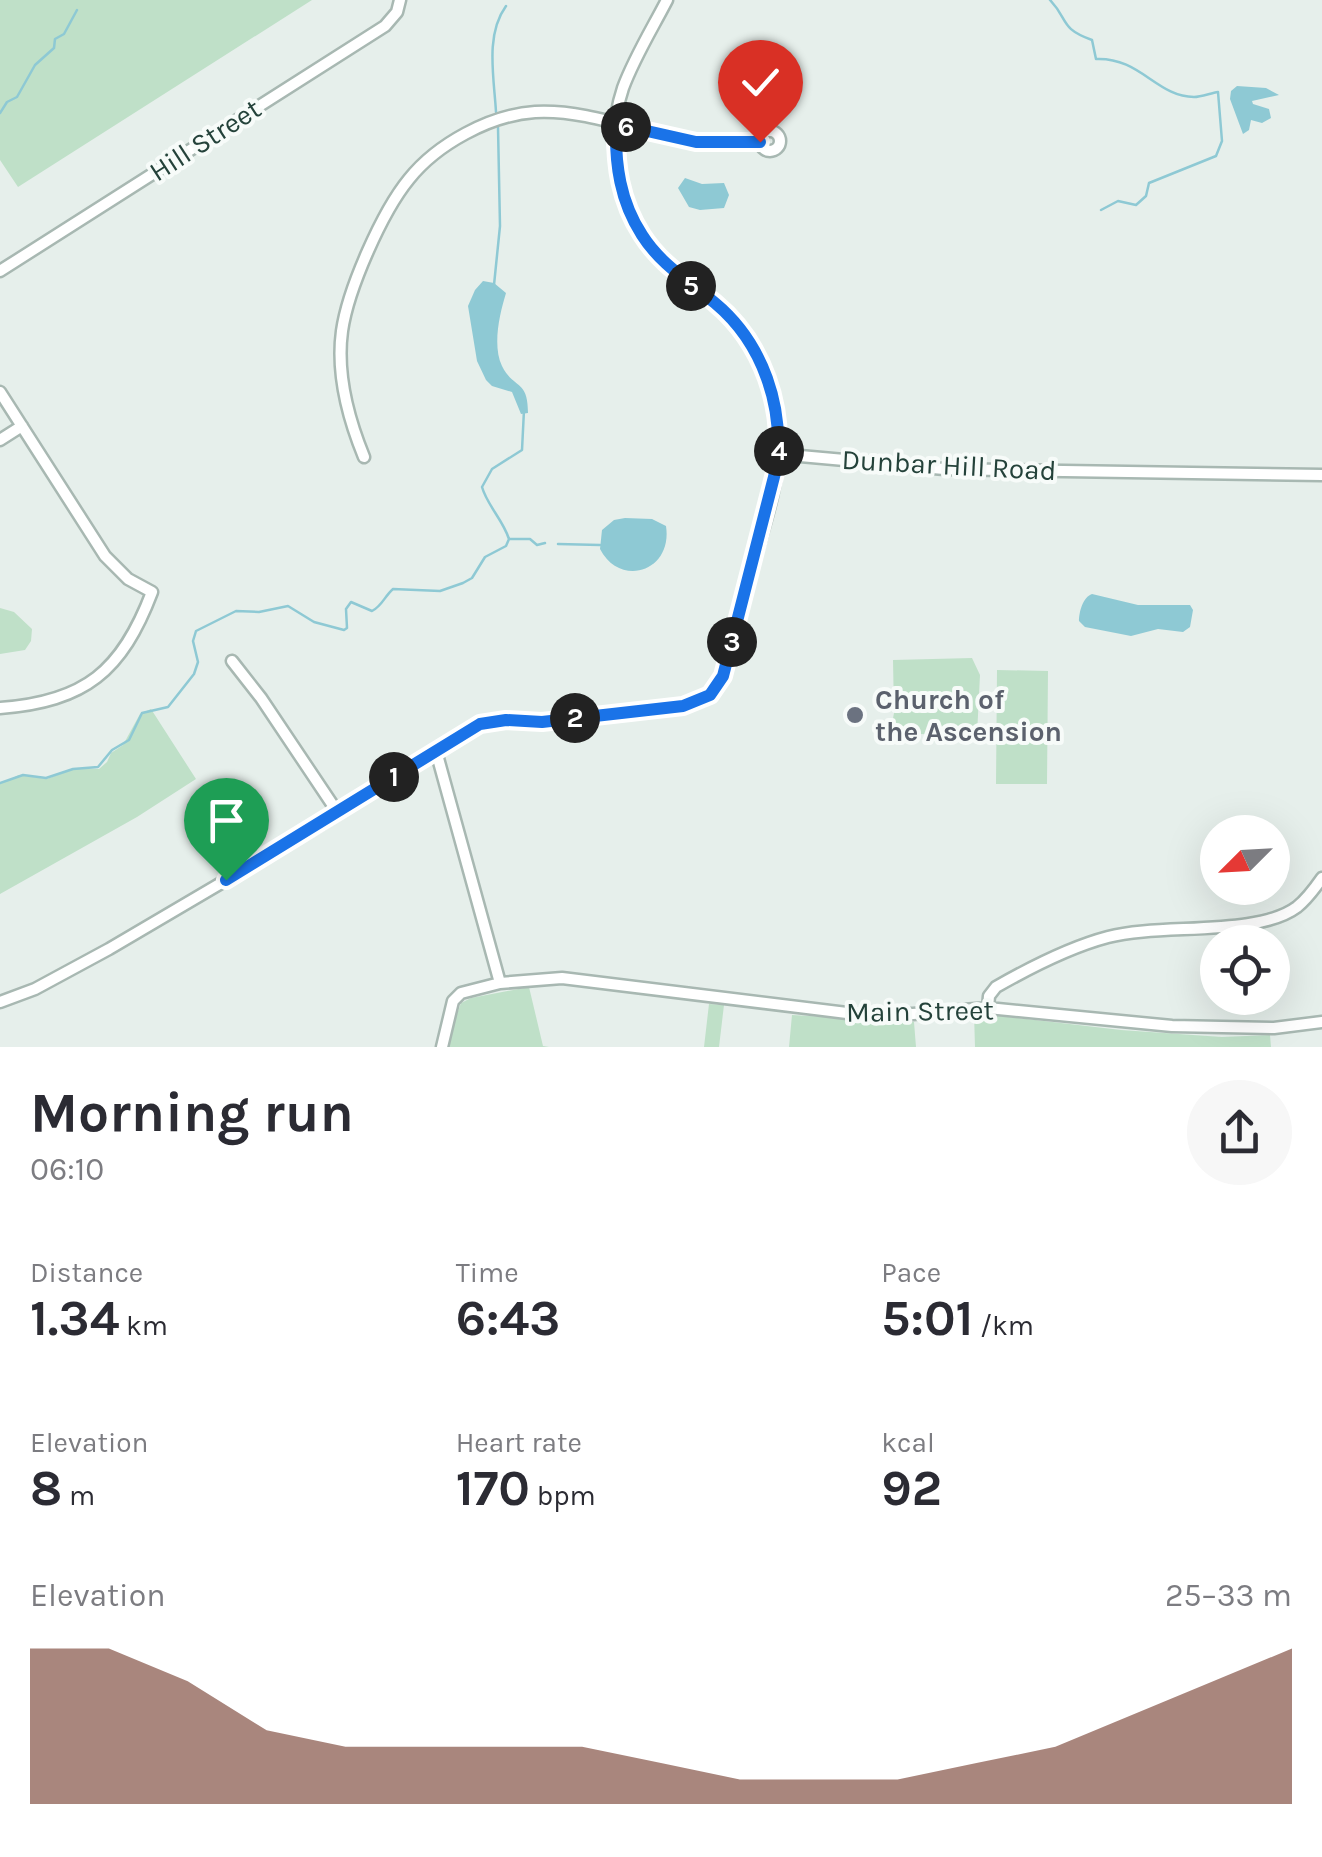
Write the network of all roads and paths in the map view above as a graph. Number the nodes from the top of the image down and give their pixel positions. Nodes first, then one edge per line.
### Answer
1 (400, 0) edge
2 (667, 0) edge
3 (616, 124) junction
4 (760, 142) dead end
5 (0, 271) edge
6 (0, 392) edge
7 (22, 426) junction
8 (0, 440) edge
9 (778, 454) junction
10 (364, 458) dead end
11 (1322, 475) edge
12 (232, 661) dead end
13 (0, 708) edge
14 (436, 751) junction
15 (338, 814) junction
16 (1322, 878) edge
17 (500, 984) junction
18 (0, 1002) edge
19 (988, 1008) junction
20 (1322, 1022) edge
21 (442, 1047) edge

1 - 5 street, Hill Street
2 - 3 street
3 - 4 street
3 - 9 street
3 - 10 street
6 - 7 street
7 - 8 street
7 - 13 street
9 - 11 street, Dunbar Hill Road
9 - 14 street
12 - 15 street
14 - 15 street
14 - 17 street
15 - 18 street
16 - 19 street
17 - 19 street, Main Street
17 - 21 street, Main Street
19 - 20 street, Main Street

